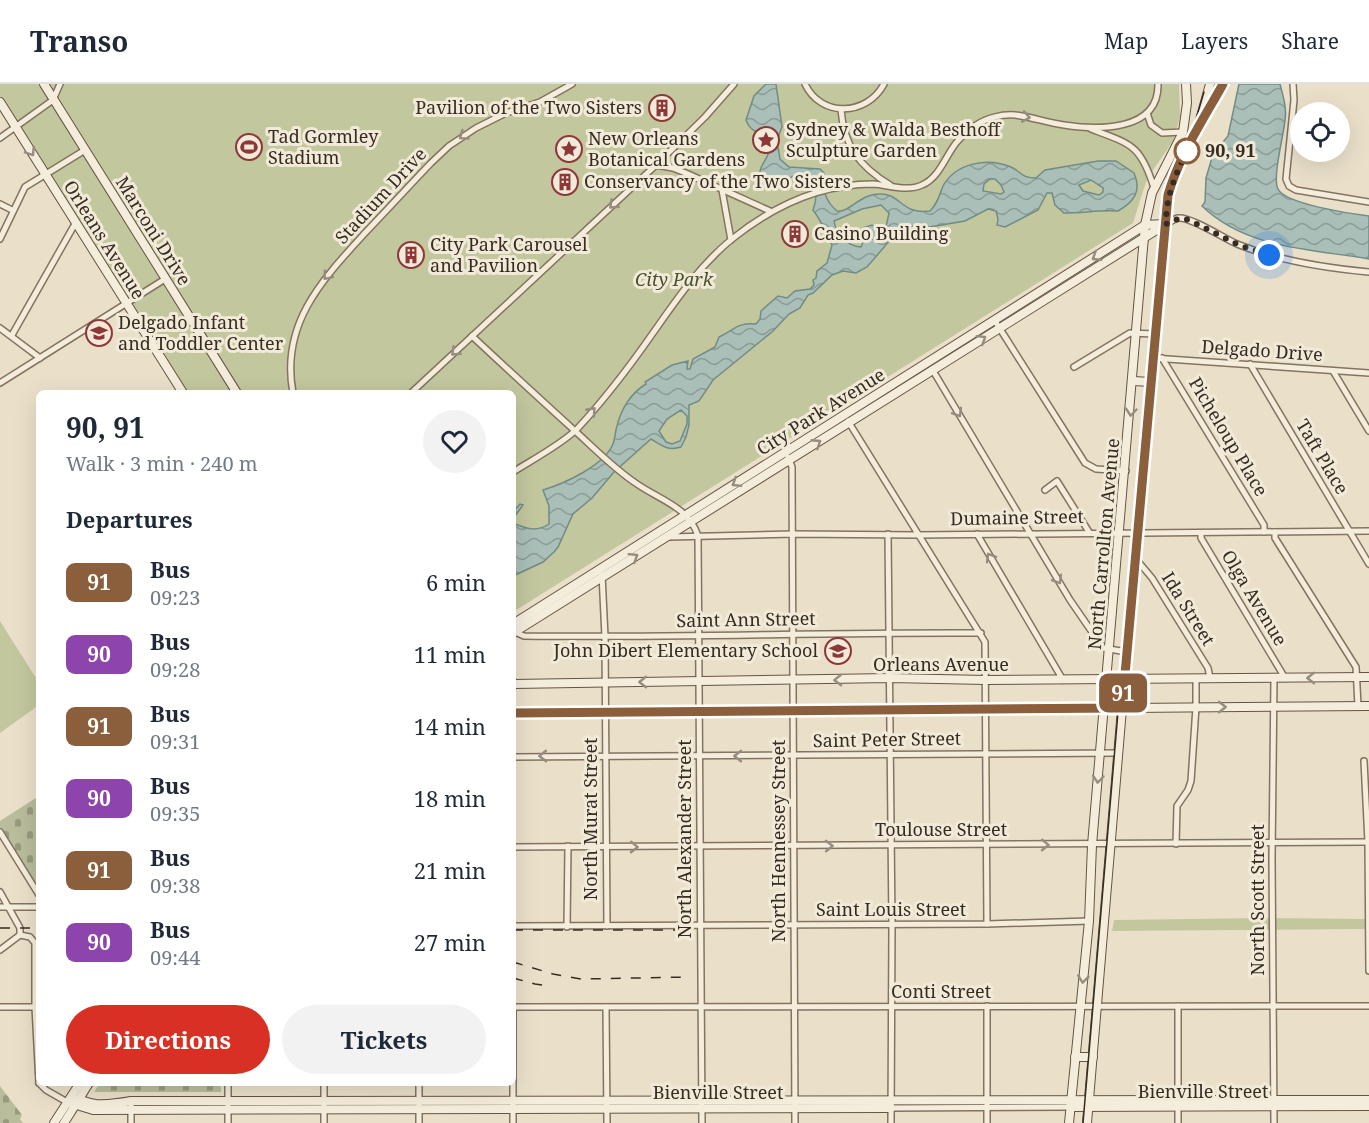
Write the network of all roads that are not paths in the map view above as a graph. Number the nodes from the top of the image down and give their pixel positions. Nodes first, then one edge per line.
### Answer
1 (44, 84) edge
2 (60, 84) edge
3 (572, 84) edge
4 (735, 84) edge
5 (805, 84) edge
6 (884, 84) edge
7 (1158, 84) edge
8 (1186, 84) edge
9 (1210, 84) edge
10 (1222, 84) edge
11 (1293, 84) edge
12 (53, 100) junction
13 (0, 102) edge
14 (841, 110) junction
15 (1147, 113) junction
16 (1200, 122) junction
17 (1087, 127) junction
18 (16, 128) junction
19 (1183, 132) junction
20 (0, 138) edge
21 (85, 150) junction
22 (656, 165) junction
23 (46, 174) junction
24 (891, 186) junction
25 (1154, 189) junction
26 (722, 190) junction
27 (1369, 202) edge
28 (0, 204) edge
29 (12, 210) junction
30 (770, 211) junction
31 (76, 222) junction
32 (1166, 224) junction
33 (1145, 225) junction
34 (1146, 237) junction
35 (0, 239) edge
36 (731, 240) junction
37 (1369, 272) edge
38 (165, 279) junction
39 (126, 304) junction
40 (997, 324) junction
41 (0, 328) edge
42 (1137, 333) junction
43 (1155, 334) junction
44 (12, 335) junction
45 (472, 336) junction
46 (40, 358) junction
47 (1158, 358) junction
48 (1250, 364) junction
49 (931, 366) junction
50 (1074, 367) dead end
51 (1333, 371) junction
52 (1369, 373) edge
53 (1133, 381) junction
54 (1151, 382) junction
55 (0, 384) edge
56 (181, 390) edge
57 (235, 390) edge
58 (293, 390) edge
59 (414, 390) edge
60 (844, 414) junction
61 (849, 422) junction
62 (575, 431) junction
63 (1369, 431) edge
64 (786, 452) junction
65 (790, 460) junction
66 (516, 470) edge
67 (1126, 471) junction
68 (1045, 490) dead end
69 (689, 518) junction
70 (1349, 531) junction
71 (1369, 531) edge
72 (1089, 532) junction
73 (1264, 532) junction
74 (1275, 532) junction
75 (1030, 533) junction
76 (1120, 533) junction
77 (1138, 533) junction
78 (1201, 533) junction
79 (793, 534) junction
80 (888, 534) junction
81 (976, 534) junction
82 (918, 535) junction
83 (698, 536) junction
84 (665, 537) junction
85 (1136, 559) junction
86 (1369, 564) edge
87 (602, 572) junction
88 (516, 628) edge
89 (516, 632) edge
90 (889, 633) junction
91 (981, 633) junction
92 (700, 635) junction
93 (794, 635) junction
94 (605, 637) junction
95 (1109, 650) junction
96 (1126, 652) junction
97 (1358, 677) junction
98 (1369, 677) edge
99 (890, 678) junction
100 (1196, 678) junction
101 (1210, 678) junction
102 (1274, 678) junction
103 (1285, 678) junction
104 (1107, 679) junction
105 (1124, 679) junction
106 (986, 680) junction
107 (1064, 680) junction
108 (793, 681) junction
109 (605, 682) junction
110 (699, 682) junction
111 (516, 684) edge
112 (1358, 706) junction
113 (1369, 706) edge
114 (1196, 707) junction
115 (1275, 707) junction
116 (1104, 708) junction
117 (1122, 708) junction
118 (986, 709) junction
119 (890, 710) junction
120 (794, 711) junction
121 (700, 712) junction
122 (516, 713) edge
123 (605, 714) junction
124 (1101, 752) junction
125 (986, 753) junction
126 (1118, 753) junction
127 (890, 754) junction
128 (605, 756) junction
129 (700, 756) junction
130 (794, 756) junction
131 (516, 757) edge
132 (1364, 760) dead end
133 (1, 835) edge
134 (1369, 842) edge
135 (1110, 844) junction
136 (1176, 844) junction
137 (1273, 844) junction
138 (891, 845) junction
139 (986, 845) junction
140 (1092, 845) junction
141 (568, 846) junction
142 (516, 847) edge
143 (606, 847) junction
144 (794, 847) junction
145 (700, 848) junction
146 (36, 890) edge
147 (0, 892) edge
148 (36, 906) edge
149 (0, 907) edge
150 (9, 907) junction
151 (1089, 921) junction
152 (1104, 922) junction
153 (987, 924) junction
154 (700, 925) junction
155 (795, 925) junction
156 (892, 925) junction
157 (516, 926) edge
158 (607, 926) junction
159 (567, 927) junction
160 (20, 935) junction
161 (0, 950) edge
162 (1369, 971) edge
163 (36, 976) edge
164 (0, 1006) edge
165 (700, 1006) junction
166 (795, 1006) junction
167 (987, 1006) junction
168 (1080, 1006) junction
169 (1097, 1006) junction
170 (1178, 1006) junction
171 (1273, 1006) junction
172 (1369, 1006) edge
173 (36, 1007) edge
174 (516, 1007) edge
175 (606, 1007) junction
176 (892, 1007) junction
177 (1075, 1057) junction
178 (1093, 1058) junction
179 (42, 1086) edge
180 (83, 1086) edge
181 (83, 1086) edge
182 (85, 1086) edge
183 (228, 1086) edge
184 (324, 1086) edge
185 (419, 1086) edge
186 (513, 1086) edge
187 (1369, 1100) edge
188 (74, 1102) junction
189 (1178, 1103) junction
190 (1274, 1103) junction
191 (114, 1104) junction
192 (513, 1104) junction
193 (607, 1104) junction
194 (702, 1104) junction
195 (796, 1104) junction
196 (891, 1104) junction
197 (987, 1104) junction
198 (1070, 1104) junction
199 (1089, 1104) junction
200 (131, 1105) junction
201 (228, 1105) junction
202 (324, 1105) junction
203 (419, 1105) junction
204 (1369, 1106) edge
205 (54, 1123) edge
206 (64, 1123) edge
207 (131, 1123) edge
208 (228, 1123) edge
209 (324, 1123) edge
210 (419, 1123) edge
211 (513, 1123) edge
212 (607, 1123) edge
213 (702, 1123) edge
214 (795, 1123) edge
215 (891, 1123) edge
216 (987, 1123) edge
217 (1069, 1123) edge
218 (1088, 1123) edge
219 (1178, 1123) edge
220 (1274, 1123) edge

1 - 12 street, Marconi Drive
2 - 12 street
3 -> 58 street, Stadium Drive
4 - 22 street
5 - 14 street
6 - 14 street
7 - 15 street
8 - 19 street, North Carrollton Avenue
9 - 16 street, North Carrollton Avenue
10 - 16 street
11 - 27 street
12 - 18 street
12 - 21 street, Marconi Drive
13 - 18 street, Orleans Avenue
14 - 24 street
15 - 17 street
15 - 19 street
16 - 32 street, North Carrollton Avenue
24 -> 17 street
17 - 25 street
18 - 20 street
18 -> 23 street, Orleans Avenue
19 - 25 street, North Carrollton Avenue
21 - 23 street
21 - 38 street, Marconi Drive
22 - 26 street
22 -> 45 street
23 - 29 street
23 - 31 street, Orleans Avenue
24 - 30 street
25 - 33 street, North Carrollton Avenue
26 - 30 street
26 - 36 street
28 - 29 street
29 - 35 street
30 - 36 street
31 - 39 street, Orleans Avenue
31 - 44 street
32 - 33 street
32 - 34 street, City Park Avenue
32 - 37 street
32 - 43 street, North Carrollton Avenue
33 - 34 street, North Carrollton Avenue
33 -> 40 street, City Park Avenue
34 - 40 street, City Park Avenue
34 - 42 street, North Carrollton Avenue
62 -> 36 street
38 - 39 street
38 - 57 street, Marconi Drive
39 - 46 street
39 - 56 street, Orleans Avenue
40 - 49 street, City Park Avenue
40 - 67 street
41 - 44 street
42 - 43 street
42 - 50 street
42 - 53 street, North Carrollton Avenue
43 - 47 street, North Carrollton Avenue
44 - 46 street
45 -> 59 street
45 - 62 street
46 - 55 street
47 - 48 street, Delgado Drive
47 - 54 street, North Carrollton Avenue
47 - 73 street, Picheloup Place
48 - 51 street, Delgado Drive
48 - 70 street, Taft Place
49 - 60 street, City Park Avenue
49 - 61 street, City Park Avenue
49 -> 75 street
51 - 52 street, Delgado Drive
51 - 63 street
53 - 54 street
53 -> 67 street, North Carrollton Avenue
54 - 77 street, North Carrollton Avenue
60 - 61 street
60 - 64 street, City Park Avenue
65 -> 61 street, City Park Avenue
61 - 82 street
62 - 66 street
62 - 69 street
64 - 65 street, North Hennessey Street
64 -> 69 street, City Park Avenue
65 - 69 street, City Park Avenue
65 - 79 street, North Hennessey Street
67 - 76 street, North Carrollton Avenue
68 - 72 street
69 - 83 street, North Alexander Street
69 - 84 street, City Park Avenue
69 - 87 street, City Park Avenue
70 - 71 street, Dumaine Street
70 - 74 street, Dumaine Street
70 - 86 street, Taft Place
72 - 75 street, Dumaine Street
72 - 76 street, Dumaine Street
73 - 74 street, Dumaine Street
73 - 78 street, Dumaine Street
74 - 97 street
75 - 81 street, Dumaine Street
75 -> 95 street
76 - 77 street, Dumaine Street
76 - 95 street, North Carrollton Avenue
77 - 78 street, Dumaine Street
77 - 85 street, North Carrollton Avenue
78 - 103 street, Olga Avenue
79 - 80 street, Dumaine Street
79 - 83 street, Dumaine Street
79 - 93 street, North Hennessey Street
80 - 82 street, Dumaine Street
80 - 90 street
81 - 82 street, Dumaine Street
107 -> 81 street
82 - 91 street
83 - 84 street, Dumaine Street
83 - 92 street, North Alexander Street
87 -> 84 street, City Park Avenue
85 - 96 street, North Carrollton Avenue
85 - 101 street, Ida Street
87 - 88 street, City Park Avenue
87 - 94 street, North Murat Street
89 - 94 street, Saint Ann Street
90 - 91 street, Saint Ann Street
90 - 93 street, Saint Ann Street
90 - 99 street
91 - 106 street
92 - 93 street, Saint Ann Street
92 - 94 street, Saint Ann Street
92 - 110 street, North Alexander Street
93 - 108 street, North Hennessey Street
94 - 109 street, North Murat Street
95 - 96 street
95 - 104 street, North Carrollton Avenue
96 - 105 street, North Carrollton Avenue
97 - 98 street, Orleans Avenue
97 -> 103 street, Orleans Avenue
97 - 112 street
99 - 106 street, Orleans Avenue
99 -> 108 street, Orleans Avenue
99 - 119 street
100 - 101 street, Orleans Avenue
100 - 105 street, Orleans Avenue
100 - 114 street
101 - 102 street, Orleans Avenue
102 - 103 street, Orleans Avenue
102 - 115 street, North Scott Street
104 - 105 street, Orleans Avenue
104 - 107 street, Orleans Avenue
104 - 116 street, North Carrollton Avenue
105 - 117 street, North Carrollton Avenue
106 - 107 street, Orleans Avenue
106 - 118 street
108 - 110 street, Orleans Avenue
108 - 120 street, North Hennessey Street
110 -> 109 street, Orleans Avenue
109 - 111 street, Orleans Avenue
109 - 123 street, North Murat Street
110 - 121 street, North Alexander Street
112 - 113 street
112 - 115 street
114 -> 115 street
114 - 117 street
114 - 136 street
115 - 137 street, North Scott Street
116 - 117 street
116 - 118 street
116 - 124 street, North Carrollton Avenue
117 - 126 street, North Carrollton Avenue
118 - 119 street
118 - 125 street
119 - 120 street
119 - 127 street
120 - 121 street
120 - 130 street, North Hennessey Street
121 - 123 street
121 - 129 street, North Alexander Street
122 - 123 street
123 - 128 street, North Murat Street
124 - 125 street, Saint Peter Street
124 - 126 street, Saint Peter Street
124 -> 140 street, North Carrollton Avenue
125 - 127 street, Saint Peter Street
125 - 139 street
126 - 135 street, North Carrollton Avenue
127 - 130 street, Saint Peter Street
127 - 138 street
128 - 129 street, Saint Peter Street
128 -> 131 street, Saint Peter Street
128 - 143 street, North Murat Street
130 -> 129 street, Saint Peter Street
129 - 145 street, North Alexander Street
130 - 144 street, North Hennessey Street
132 - 134 street
133 - 146 street
134 - 137 street, Toulouse Street
134 - 162 street
135 - 136 street, Toulouse Street
135 - 140 street, Toulouse Street
135 - 152 street, North Carrollton Avenue
136 - 137 street, Toulouse Street
137 - 171 street, North Scott Street
138 - 139 street, Toulouse Street
144 -> 138 street, Toulouse Street
138 - 156 street
139 -> 140 street, Toulouse Street
139 - 153 street
140 - 151 street, North Carrollton Avenue
141 - 142 street, Toulouse Street
141 - 143 street, Toulouse Street
141 - 159 street
143 -> 145 street, Toulouse Street
143 - 158 street, North Murat Street
144 - 145 street, Toulouse Street
144 - 155 street, North Hennessey Street
145 - 154 street, North Alexander Street
147 - 150 street
148 - 150 street
149 - 150 street
150 - 160 street
151 - 152 street
151 - 153 street, Saint Louis Street
151 -> 168 street, North Carrollton Avenue
152 - 169 street, North Carrollton Avenue
153 - 156 street, Saint Louis Street
154 - 155 street, Saint Louis Street
154 - 158 street, Saint Louis Street
154 - 165 street, North Alexander Street
155 - 156 street, Saint Louis Street
155 - 166 street, North Hennessey Street
156 - 176 street
157 - 159 street, Saint Louis Street
158 - 159 street, Saint Louis Street
160 - 161 street
160 - 163 street, Bienville Street
164 - 173 street
165 - 166 street, Conti Street
165 - 175 street, Conti Street
165 - 194 street, North Alexander Street
166 - 176 street, Conti Street
166 - 195 street, North Hennessey Street
167 - 168 street, Conti Street
167 - 176 street, Conti Street
167 - 197 street
168 - 169 street, Conti Street
168 - 177 street, North Carrollton Avenue
169 - 170 street, Conti Street
169 - 178 street, North Carrollton Avenue
170 - 171 street, Conti Street
170 - 189 street
171 - 172 street, Conti Street
171 - 190 street, North Scott Street
174 - 175 street, Conti Street
175 - 193 street
176 - 196 street
177 - 178 street
177 - 198 street, North Carrollton Avenue
178 - 199 street, North Carrollton Avenue
179 - 188 street, Bienville Street
180 - 188 street
181 - 188 street
182 - 191 street
183 - 201 street
184 - 202 street
185 - 203 street
186 - 192 street
187 - 190 street, Bienville Street
188 - 191 street, Bienville Street
188 - 200 street, Bienville Street
188 - 205 street
188 - 206 street
189 - 190 street, Bienville Street
189 - 199 street, Bienville Street
189 - 219 street
190 - 204 street, Bienville Street
190 - 220 street, North Scott Street
191 - 200 street, Bienville Street
192 - 193 street, Bienville Street
192 - 203 street, Bienville Street
192 - 211 street
193 - 194 street, Bienville Street
193 - 212 street
194 - 195 street, Bienville Street
194 - 213 street, North Alexander Street
195 - 196 street, Bienville Street
195 - 214 street, North Hennessey Street
196 - 197 street, Bienville Street
196 - 215 street
197 - 198 street, Bienville Street
197 - 216 street
198 - 199 street, Bienville Street
198 - 217 street, North Carrollton Avenue
199 - 218 street, North Carrollton Avenue
200 - 201 street, Bienville Street
200 - 207 street
201 - 202 street, Bienville Street
201 - 208 street
202 - 203 street, Bienville Street
202 - 209 street
203 - 210 street

